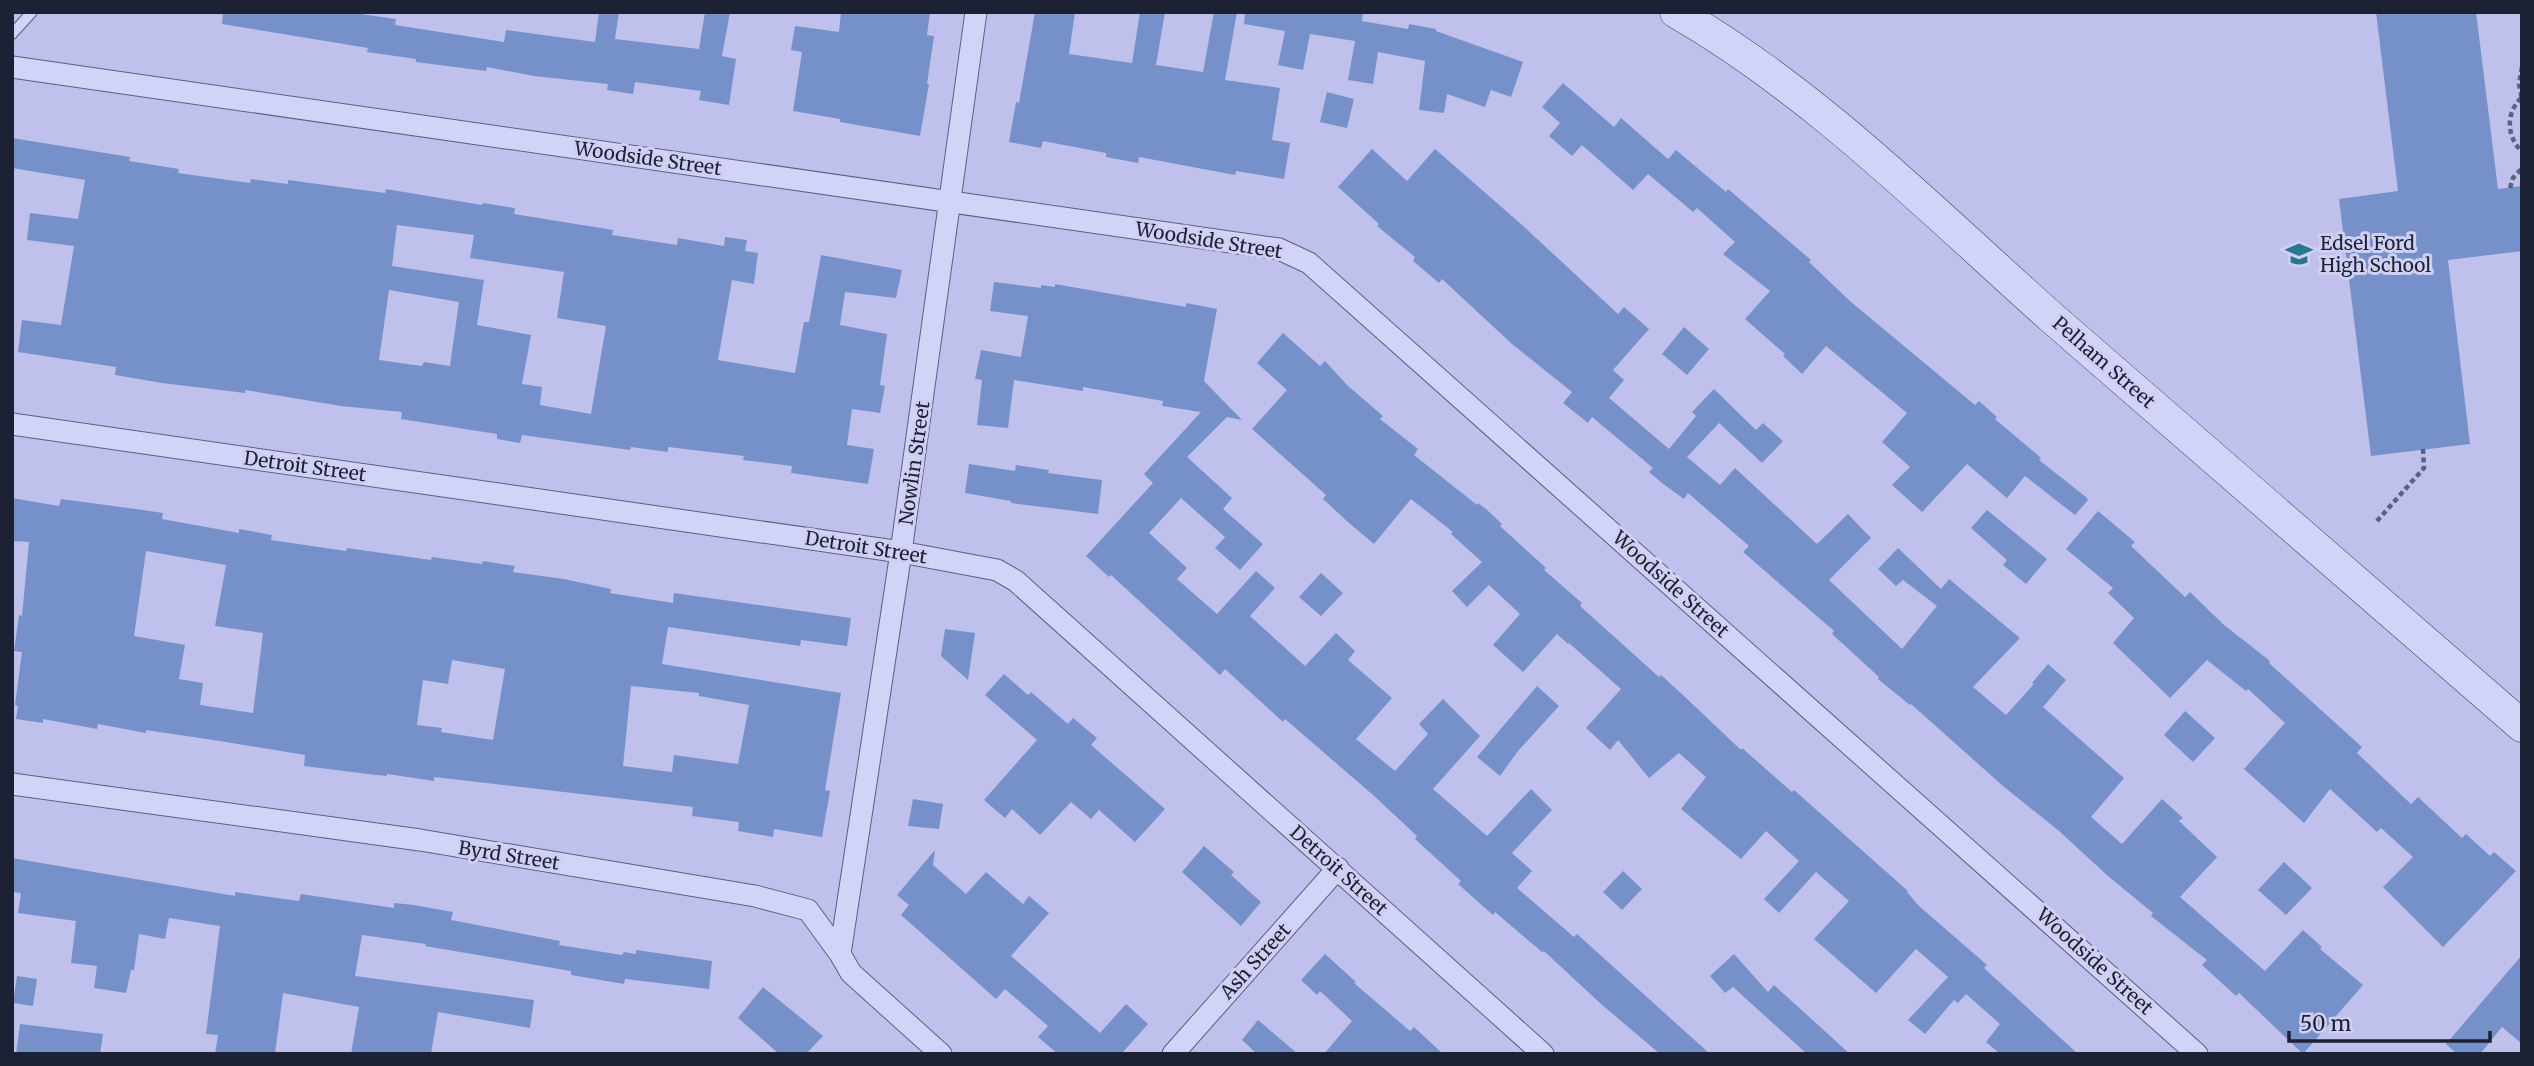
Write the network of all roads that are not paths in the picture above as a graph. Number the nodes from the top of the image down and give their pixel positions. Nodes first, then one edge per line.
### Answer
1 (32, 12) edge
2 (976, 12) edge
3 (1676, 12) edge
4 (12, 34) edge
5 (12, 66) edge
6 (951, 202) junction
7 (12, 424) edge
8 (901, 552) junction
9 (2522, 726) edge
10 (12, 784) edge
11 (1338, 868) junction
12 (840, 954) junction
13 (942, 1054) edge
14 (1173, 1054) edge
15 (1543, 1054) edge
16 (2197, 1054) edge

1 - 4 lane
2 - 6 street, Nowlin Street
3 - 9 street, Pelham Street
5 - 6 street, Woodside Street
6 - 8 street, Nowlin Street
6 - 16 street, Woodside Street
7 - 8 street, Detroit Street
8 - 11 street, Detroit Street
8 - 12 street, Nowlin Street
10 - 12 street, Byrd Street
11 - 14 street, Ash Street
11 - 15 street, Detroit Street
12 - 13 street, Byrd Street

